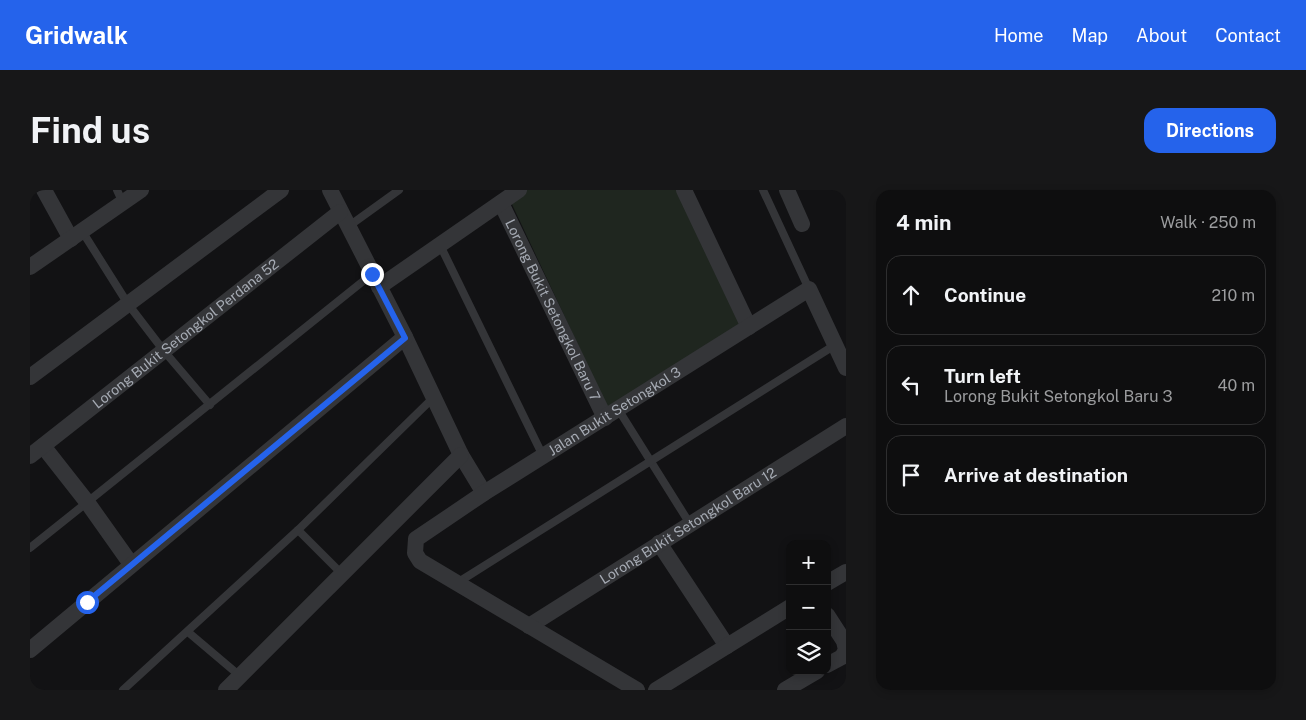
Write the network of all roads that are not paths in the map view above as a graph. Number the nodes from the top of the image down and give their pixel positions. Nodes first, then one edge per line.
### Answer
1 (44, 190) edge
2 (141, 190) edge
3 (281, 190) edge
4 (330, 190) edge
5 (399, 190) edge
6 (684, 190) edge
7 (763, 190) edge
8 (787, 190) edge
9 (512, 194) edge
10 (120, 196) edge
11 (343, 220) junction
12 (802, 224) dead end
13 (76, 235) junction
14 (440, 245) junction
15 (30, 267) edge
16 (375, 280) junction
17 (809, 289) junction
18 (128, 304) junction
19 (749, 327) junction
20 (405, 338) junction
21 (835, 345) junction
22 (164, 351) junction
23 (846, 368) edge
24 (30, 377) edge
25 (434, 397) junction
26 (210, 405) junction
27 (611, 414) junction
28 (846, 426) edge
29 (36, 451) edge
30 (460, 455) junction
31 (543, 456) junction
32 (650, 462) junction
33 (484, 493) junction
34 (87, 502) junction
35 (690, 524) junction
36 (298, 530) junction
37 (659, 543) junction
38 (30, 548) edge
39 (131, 564) junction
40 (846, 572) edge
41 (342, 574) junction
42 (831, 581) edge
43 (457, 583) junction
44 (786, 610) edge
45 (831, 621) edge
46 (529, 626) junction
47 (188, 632) junction
48 (728, 646) junction
49 (30, 650) edge
50 (831, 663) edge
51 (810, 675) edge
52 (240, 676) junction
53 (122, 690) edge
54 (227, 690) edge
55 (636, 690) edge
56 (656, 690) edge
57 (785, 690) edge

1 - 13 street
2 - 10 street
3 - 18 street
4 - 11 street
5 - 11 lane
6 - 19 street
7 - 17 lane
8 - 12 street
9 - 14 street
9 - 27 street, Lorong Bukit Setongkol Baru 7
10 - 13 street
11 - 16 street
11 - 22 street, Lorong Bukit Setongkol Perdana 52
13 - 15 street
13 - 18 lane
14 - 16 street
14 - 31 lane
16 - 20 street
16 - 26 lane
17 - 19 street, Jalan Bukit Setongkol 3
17 - 21 street
18 - 22 lane
18 - 24 street
19 - 27 street, Jalan Bukit Setongkol 3
20 - 25 street
20 - 39 street
21 - 23 street
21 - 32 lane
22 - 26 lane
22 - 29 street, Lorong Bukit Setongkol Perdana 52
25 - 30 street
25 - 36 lane
26 - 34 lane
27 - 31 street, Jalan Bukit Setongkol 3
27 - 32 lane
28 - 35 street, Lorong Bukit Setongkol Baru 12
29 - 34 street
30 - 33 street
30 - 41 street
31 - 33 street, Jalan Bukit Setongkol 3
32 - 35 lane
32 - 43 lane
33 - 43 street, Jalan Bukit Setongkol 3
34 - 38 lane
34 - 39 street
35 - 37 street, Lorong Bukit Setongkol Baru 12
36 - 41 lane
36 - 47 lane
37 - 46 street, Lorong Bukit Setongkol Baru 12
37 - 48 street
39 - 49 street
40 - 42 street
41 - 52 street
43 - 46 street
44 - 48 street
45 - 50 street
46 - 55 street
47 - 52 lane
47 - 53 lane
48 - 56 street
51 - 57 street
52 - 54 street

